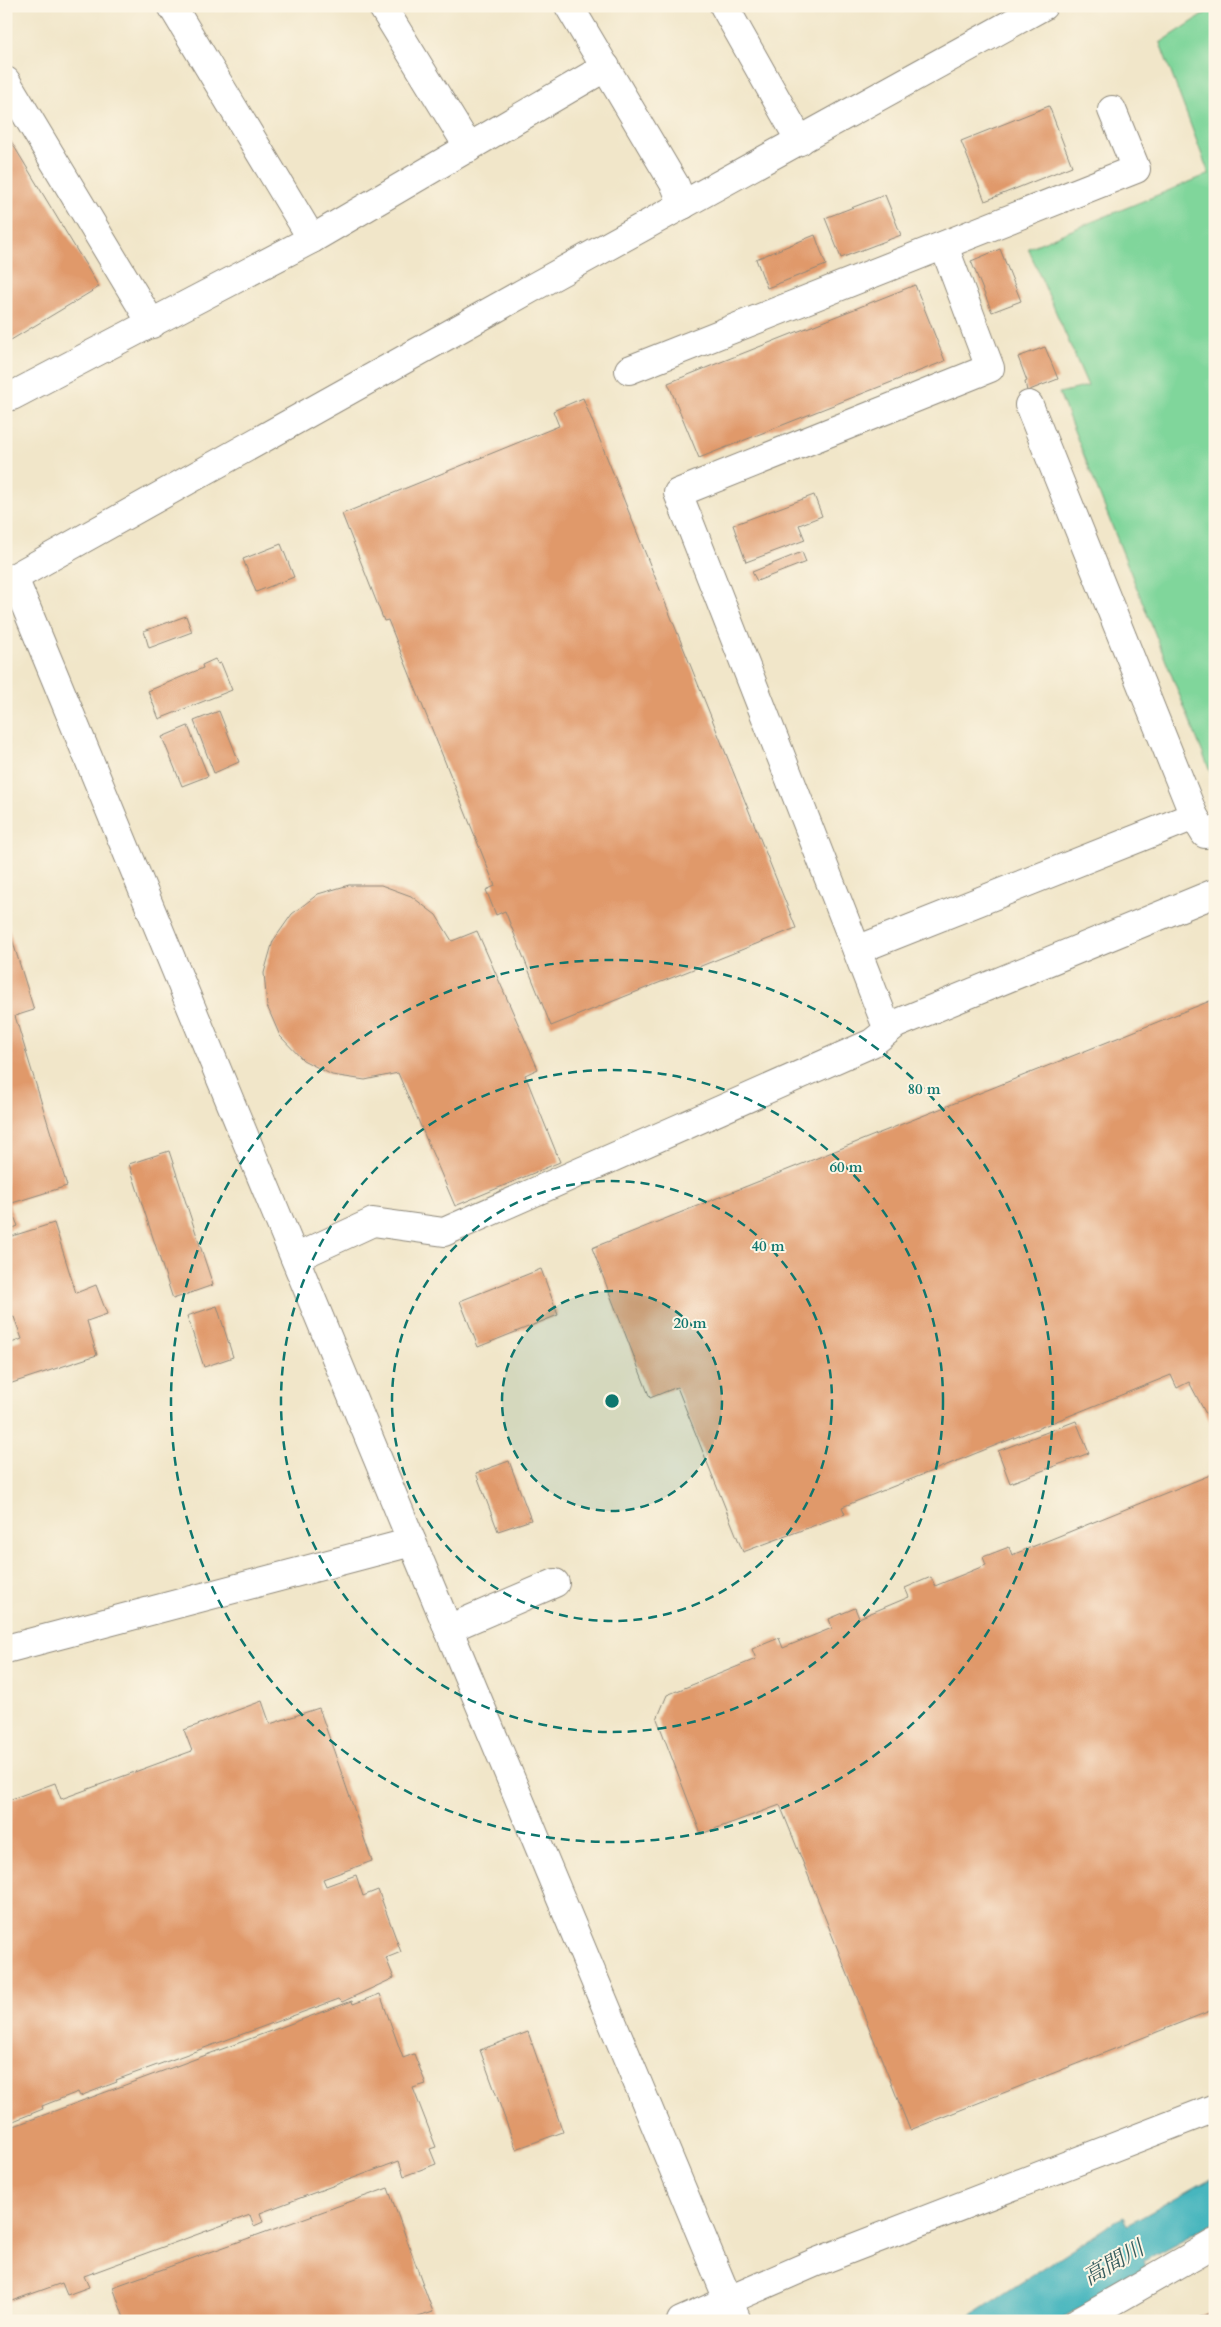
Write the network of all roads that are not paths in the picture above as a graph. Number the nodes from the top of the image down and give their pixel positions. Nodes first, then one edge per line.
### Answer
1 (172, 6) edge
2 (382, 6) edge
3 (569, 6) edge
4 (724, 6) edge
5 (1043, 6) edge
6 (606, 67) junction
7 (6, 81) edge
8 (1112, 110) dead end
9 (800, 141) junction
10 (469, 148) junction
11 (684, 205) junction
12 (312, 239) junction
13 (944, 246) junction
14 (152, 324) junction
15 (629, 370) dead end
16 (6, 397) edge
17 (1030, 405) dead end
18 (10, 580) edge
19 (1204, 823) edge
20 (1215, 893) edge
21 (857, 950) junction
22 (888, 1030) junction
23 (295, 1258) junction
24 (412, 1542) junction
25 (556, 1583) dead end
26 (448, 1629) junction
27 (6, 1650) edge
28 (1215, 2108) edge
29 (1215, 2243) edge
30 (733, 2310) edge
31 (681, 2321) edge
32 (1079, 2321) edge

1 - 12 street
2 - 10 street
3 - 6 street
4 - 9 street
5 - 9 street
6 - 10 street
6 - 11 street
7 - 14 street
8 - 13 street
9 - 11 street
10 - 12 street
11 - 18 street
12 - 14 street
13 - 15 street
13 - 21 street
14 - 16 street
17 - 19 street
18 - 23 street
19 - 21 street
20 - 22 street
21 - 22 street
22 - 23 street
23 - 24 street
24 - 26 street
24 - 27 street
25 - 26 street
26 - 30 street
28 - 30 street
29 - 32 street
30 - 31 street

